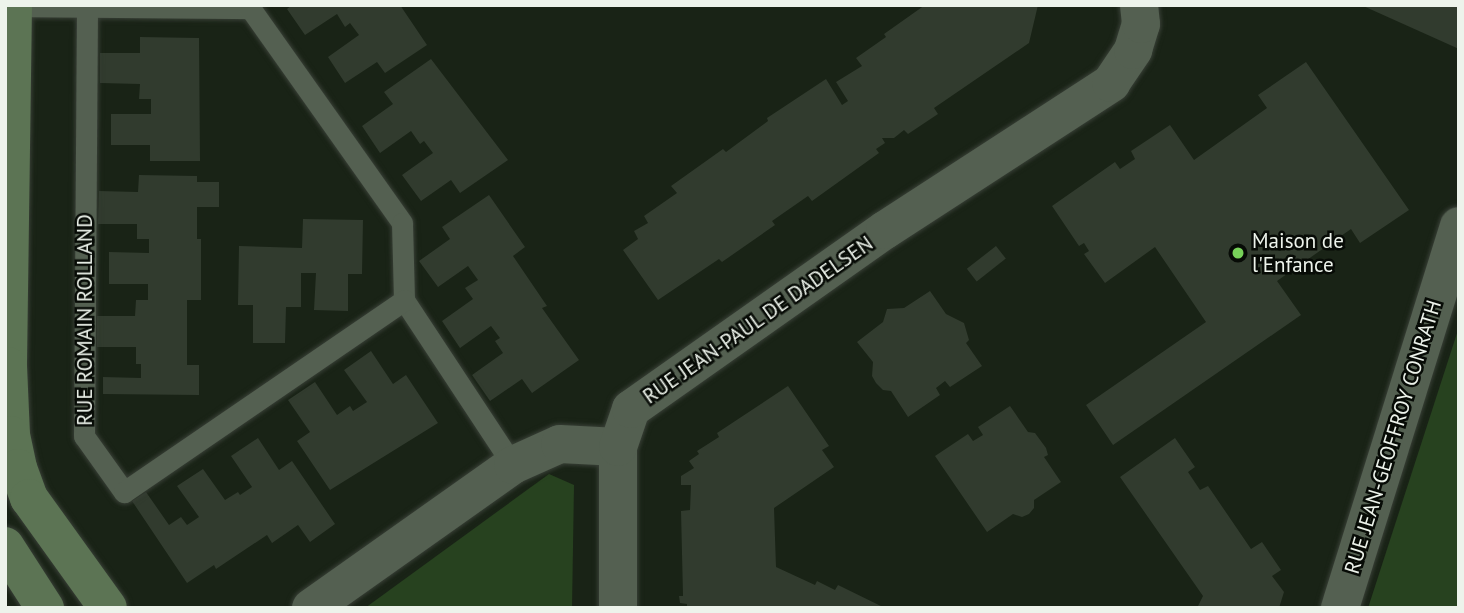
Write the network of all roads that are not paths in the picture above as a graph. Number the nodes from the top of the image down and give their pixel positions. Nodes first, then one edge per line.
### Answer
1 (1139, 5) edge
2 (13, 6) edge
3 (87, 7) edge
4 (8, 208) edge
5 (1459, 226) edge
6 (404, 300) junction
7 (618, 447) junction
8 (513, 465) junction
9 (12, 469) edge
10 (5, 546) edge
11 (44, 608) edge
12 (108, 608) edge
13 (311, 608) edge
14 (618, 608) edge
15 (1340, 608) edge

1 - 7 street, RUE JEAN-PAUL DE DADELSEN
2 - 3 lane
2 - 4 street
3 - 6 lane
3 - 6 lane, RUE ROMAIN ROLLAND
4 - 9 street
5 - 15 street, RUE JEAN-GEOFFROY CONRATH
6 - 8 lane
7 - 8 street
7 - 14 street, RUE JEAN-PAUL DE DADELSEN
8 - 13 street
9 - 12 street
10 - 11 street

